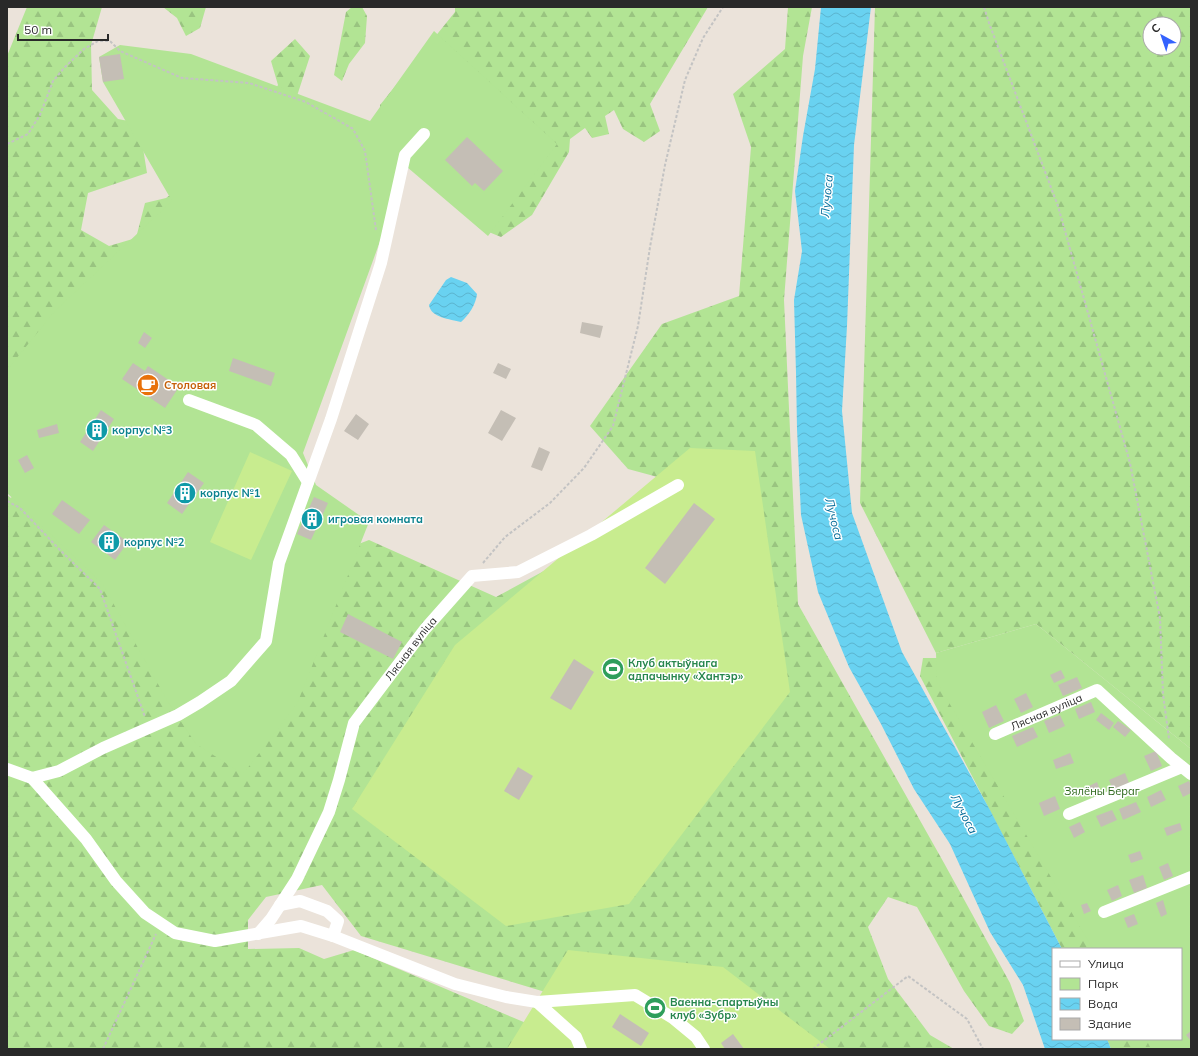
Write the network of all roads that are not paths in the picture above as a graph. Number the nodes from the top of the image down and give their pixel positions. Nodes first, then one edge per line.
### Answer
1 (424, 134) dead end
2 (189, 400) dead end
3 (308, 482) junction
4 (678, 485) dead end
5 (995, 734) dead end
6 (7, 769) edge
7 (1186, 770) edge
8 (32, 778) junction
9 (1069, 814) dead end
10 (1191, 877) edge
11 (280, 905) junction
12 (1104, 912) dead end
13 (258, 934) junction
14 (333, 936) junction
15 (538, 1002) junction
16 (581, 1049) edge
17 (704, 1049) edge

1 - 3 street
2 - 3 street
3 - 8 street
4 - 11 street, Лясная вуліца
5 - 7 street, Лясная вуліца
6 - 8 street
7 - 9 street
8 - 13 street
10 - 12 street
11 - 13 street
11 - 14 street
13 - 14 street
14 - 15 street
15 - 16 street
15 - 17 street

